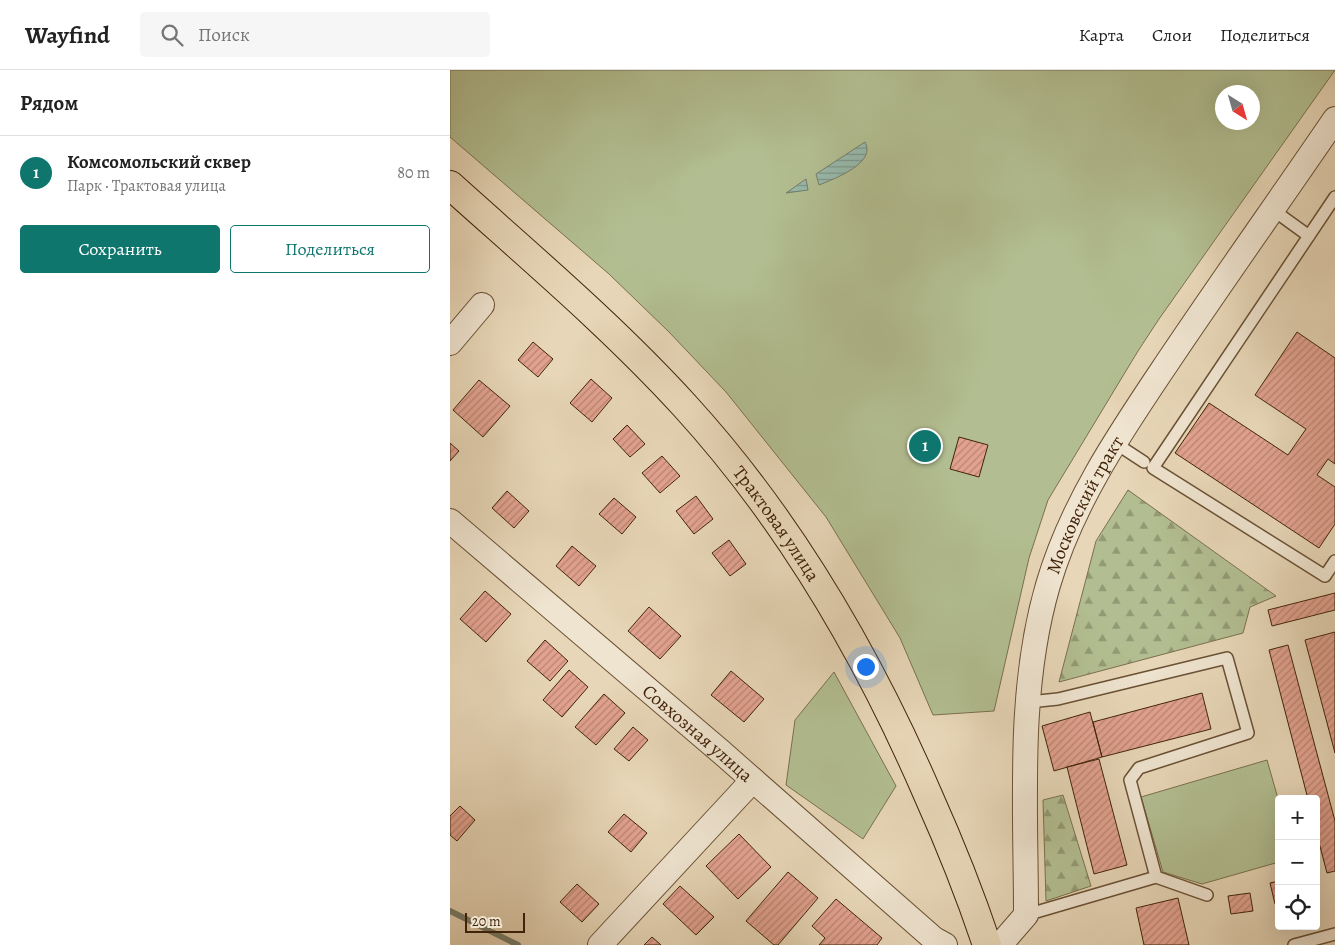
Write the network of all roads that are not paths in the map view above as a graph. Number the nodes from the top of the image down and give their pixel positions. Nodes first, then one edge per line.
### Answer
1 (1335, 119) edge
2 (450, 185) edge
3 (1335, 197) edge
4 (1273, 210) junction
5 (1309, 236) junction
6 (482, 305) dead end
7 (450, 344) edge
8 (1115, 443) junction
9 (1144, 462) dead end
10 (450, 521) edge
11 (1335, 561) edge
12 (1029, 702) junction
13 (753, 780) junction
14 (1156, 876) junction
15 (1207, 895) dead end
16 (1026, 915) junction
17 (1335, 934) edge
18 (936, 943) edge
19 (600, 945) edge
20 (987, 945) edge
21 (1000, 945) edge
22 (1294, 945) edge

1 - 4 street, Московский тракт
2 - 20 main road, Трактовая улица
3 - 5 lane
4 - 5 lane
4 - 8 street, Московский тракт
5 - 11 lane
6 - 7 street
8 - 9 lane
8 - 12 street, Московский тракт
10 - 13 street, Совхозная улица
12 - 14 lane
12 - 16 street, Московский тракт
13 - 18 street, Совхозная улица
13 - 19 street
14 - 15 lane
14 - 16 lane
16 - 21 street
17 - 22 lane

